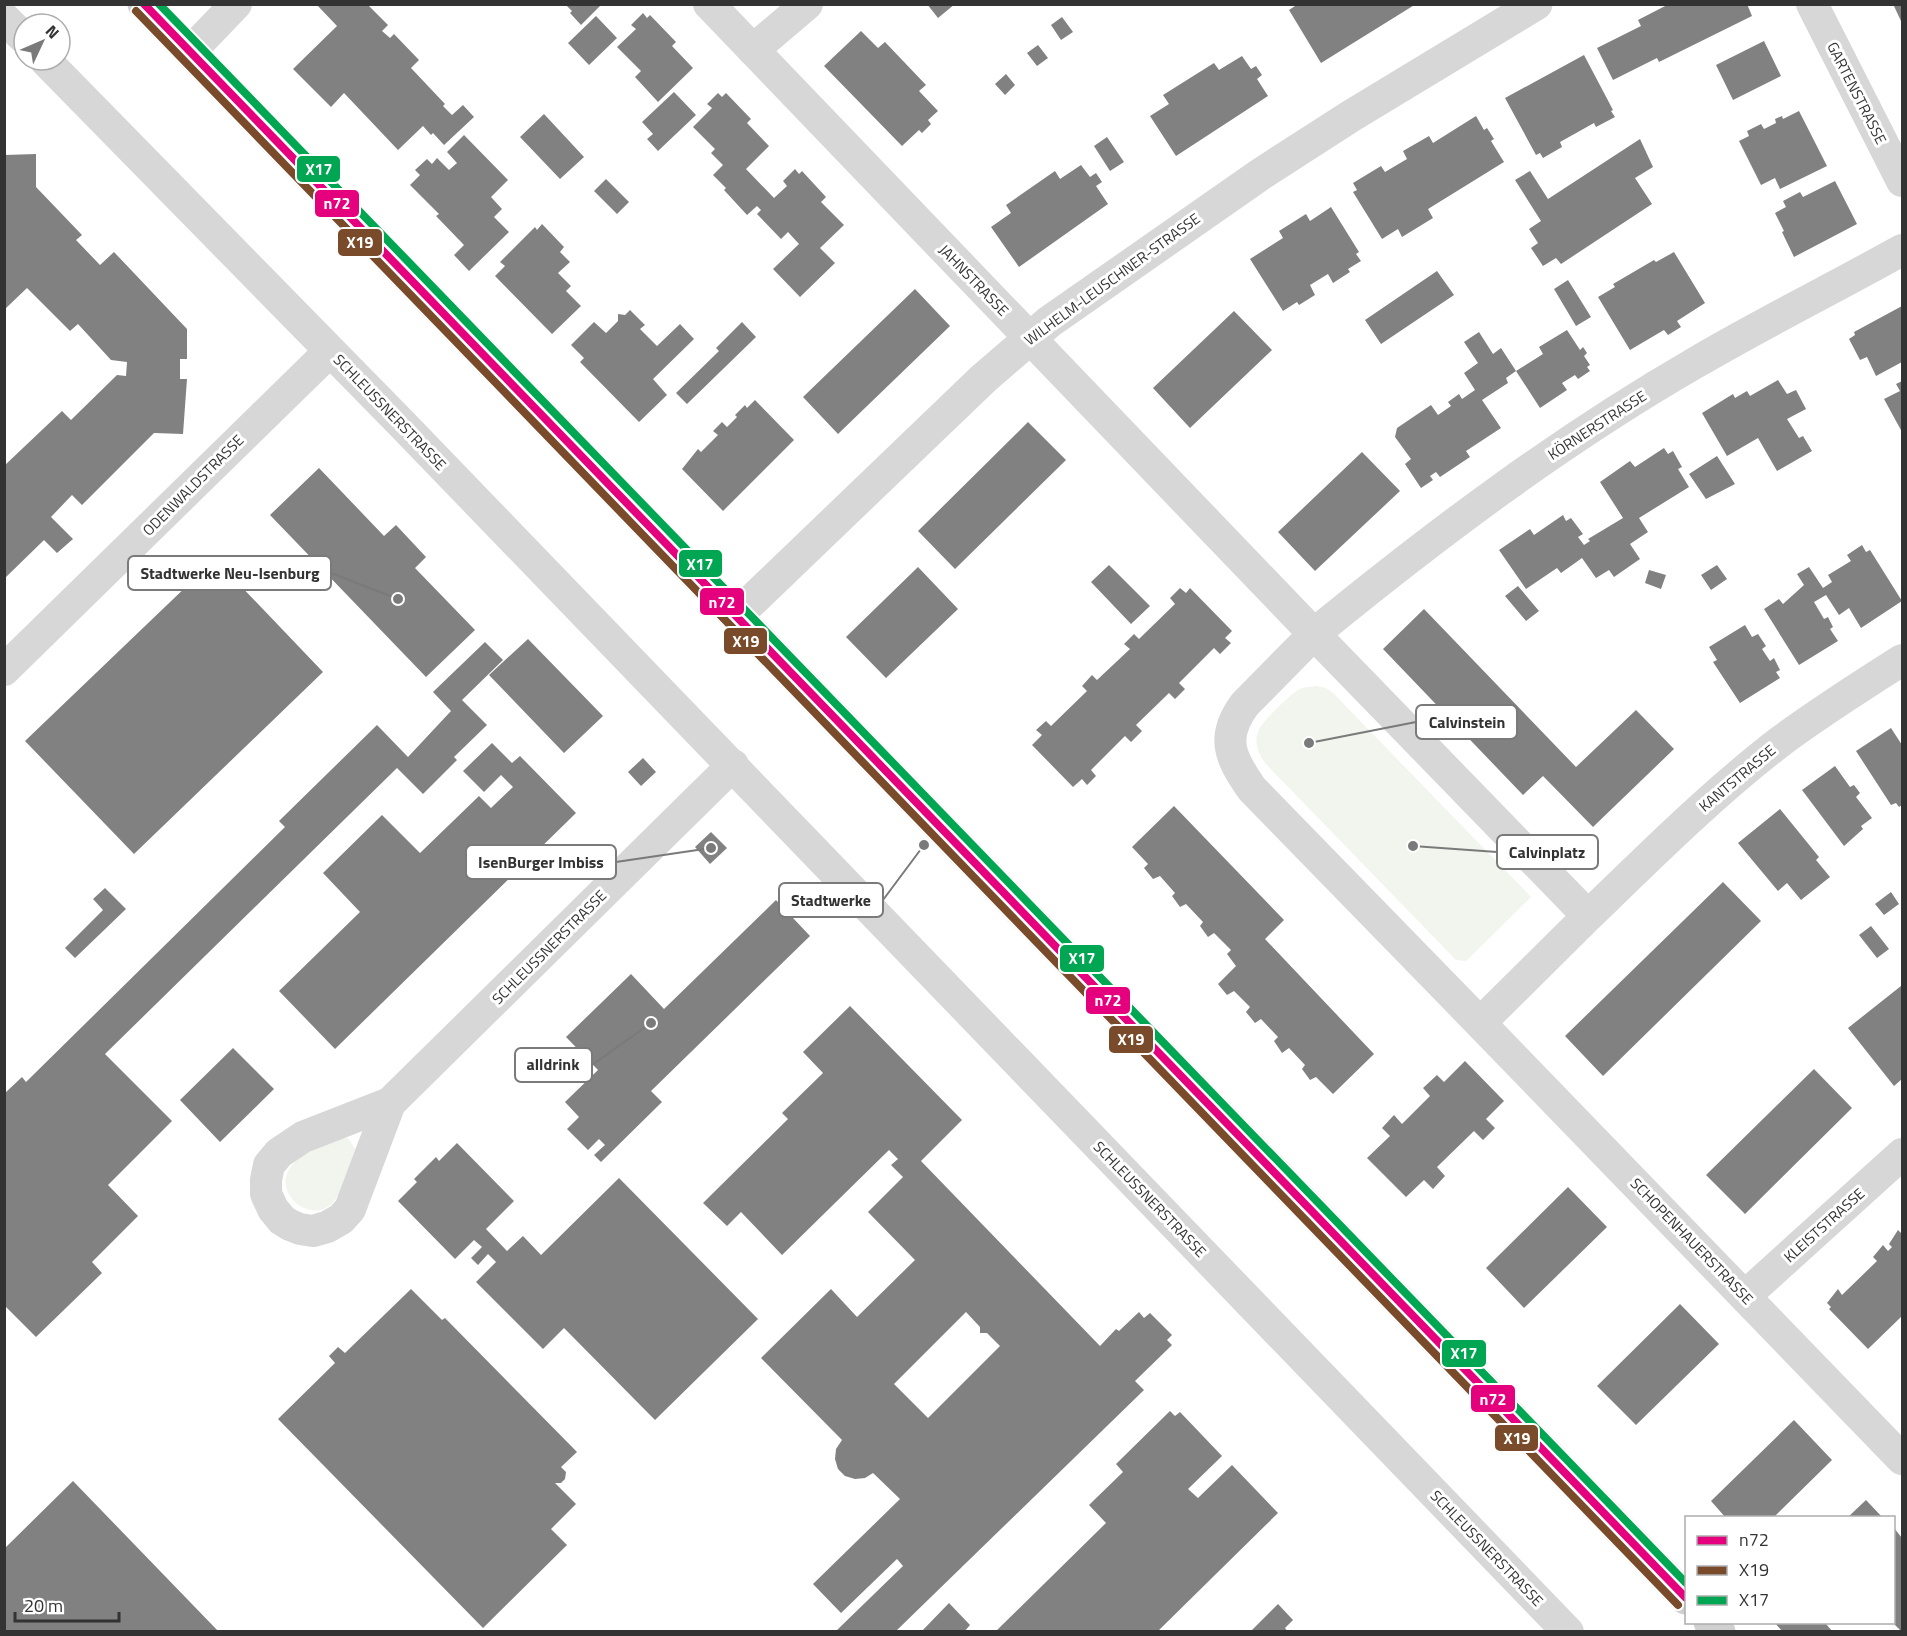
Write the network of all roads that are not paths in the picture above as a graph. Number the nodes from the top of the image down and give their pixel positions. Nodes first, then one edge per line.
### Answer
1 (144, 4) edge
2 (236, 4) edge
3 (709, 4) edge
4 (807, 4) edge
5 (1536, 4) edge
6 (1812, 4) edge
7 (753, 50) junction
8 (189, 52) junction
9 (57, 72) edge
10 (1902, 181) edge
11 (1902, 250) edge
12 (1029, 338) junction
13 (330, 351) junction
14 (736, 616) junction
15 (1314, 634) junction
16 (1902, 660) edge
17 (4, 670) edge
18 (733, 765) junction
19 (1588, 916) junction
20 (1480, 1023) junction
21 (390, 1103) dead end
22 (1902, 1154) edge
23 (1745, 1296) junction
24 (1902, 1459) edge
25 (1685, 1597) edge
26 (1568, 1632) edge

1 - 8 main road
2 - 8 street
3 - 7 street, JAHNSTRASSE
4 - 7 street
5 - 12 street, WILHELM-LEUSCHNER-STRASSE
6 - 10 street, GARTENSTRASSE
7 - 12 street, JAHNSTRASSE
8 - 14 main road
9 - 13 street, SCHLEUSSNERSTRASSE
11 - 15 street, KÖRNERSTRASSE
12 - 14 street, WILHELM-LEUSCHNER-STRASSE
12 - 15 street, JAHNSTRASSE
13 - 17 street, ODENWALDSTRASSE
13 - 18 street, SCHLEUSSNERSTRASSE
14 - 25 main road
15 - 19 street, JAHNSTRASSE
15 - 20 street, KÖRNERSTRASSE
16 - 19 street, KANTSTRASSE
18 - 21 street, SCHLEUSSNERSTRASSE
18 - 26 street, SCHLEUSSNERSTRASSE
19 - 20 street, KANTSTRASSE
20 - 23 street, SCHOPENHAUERSTRASSE
22 - 23 street, KLEISTSTRASSE
23 - 24 street, SCHOPENHAUERSTRASSE

